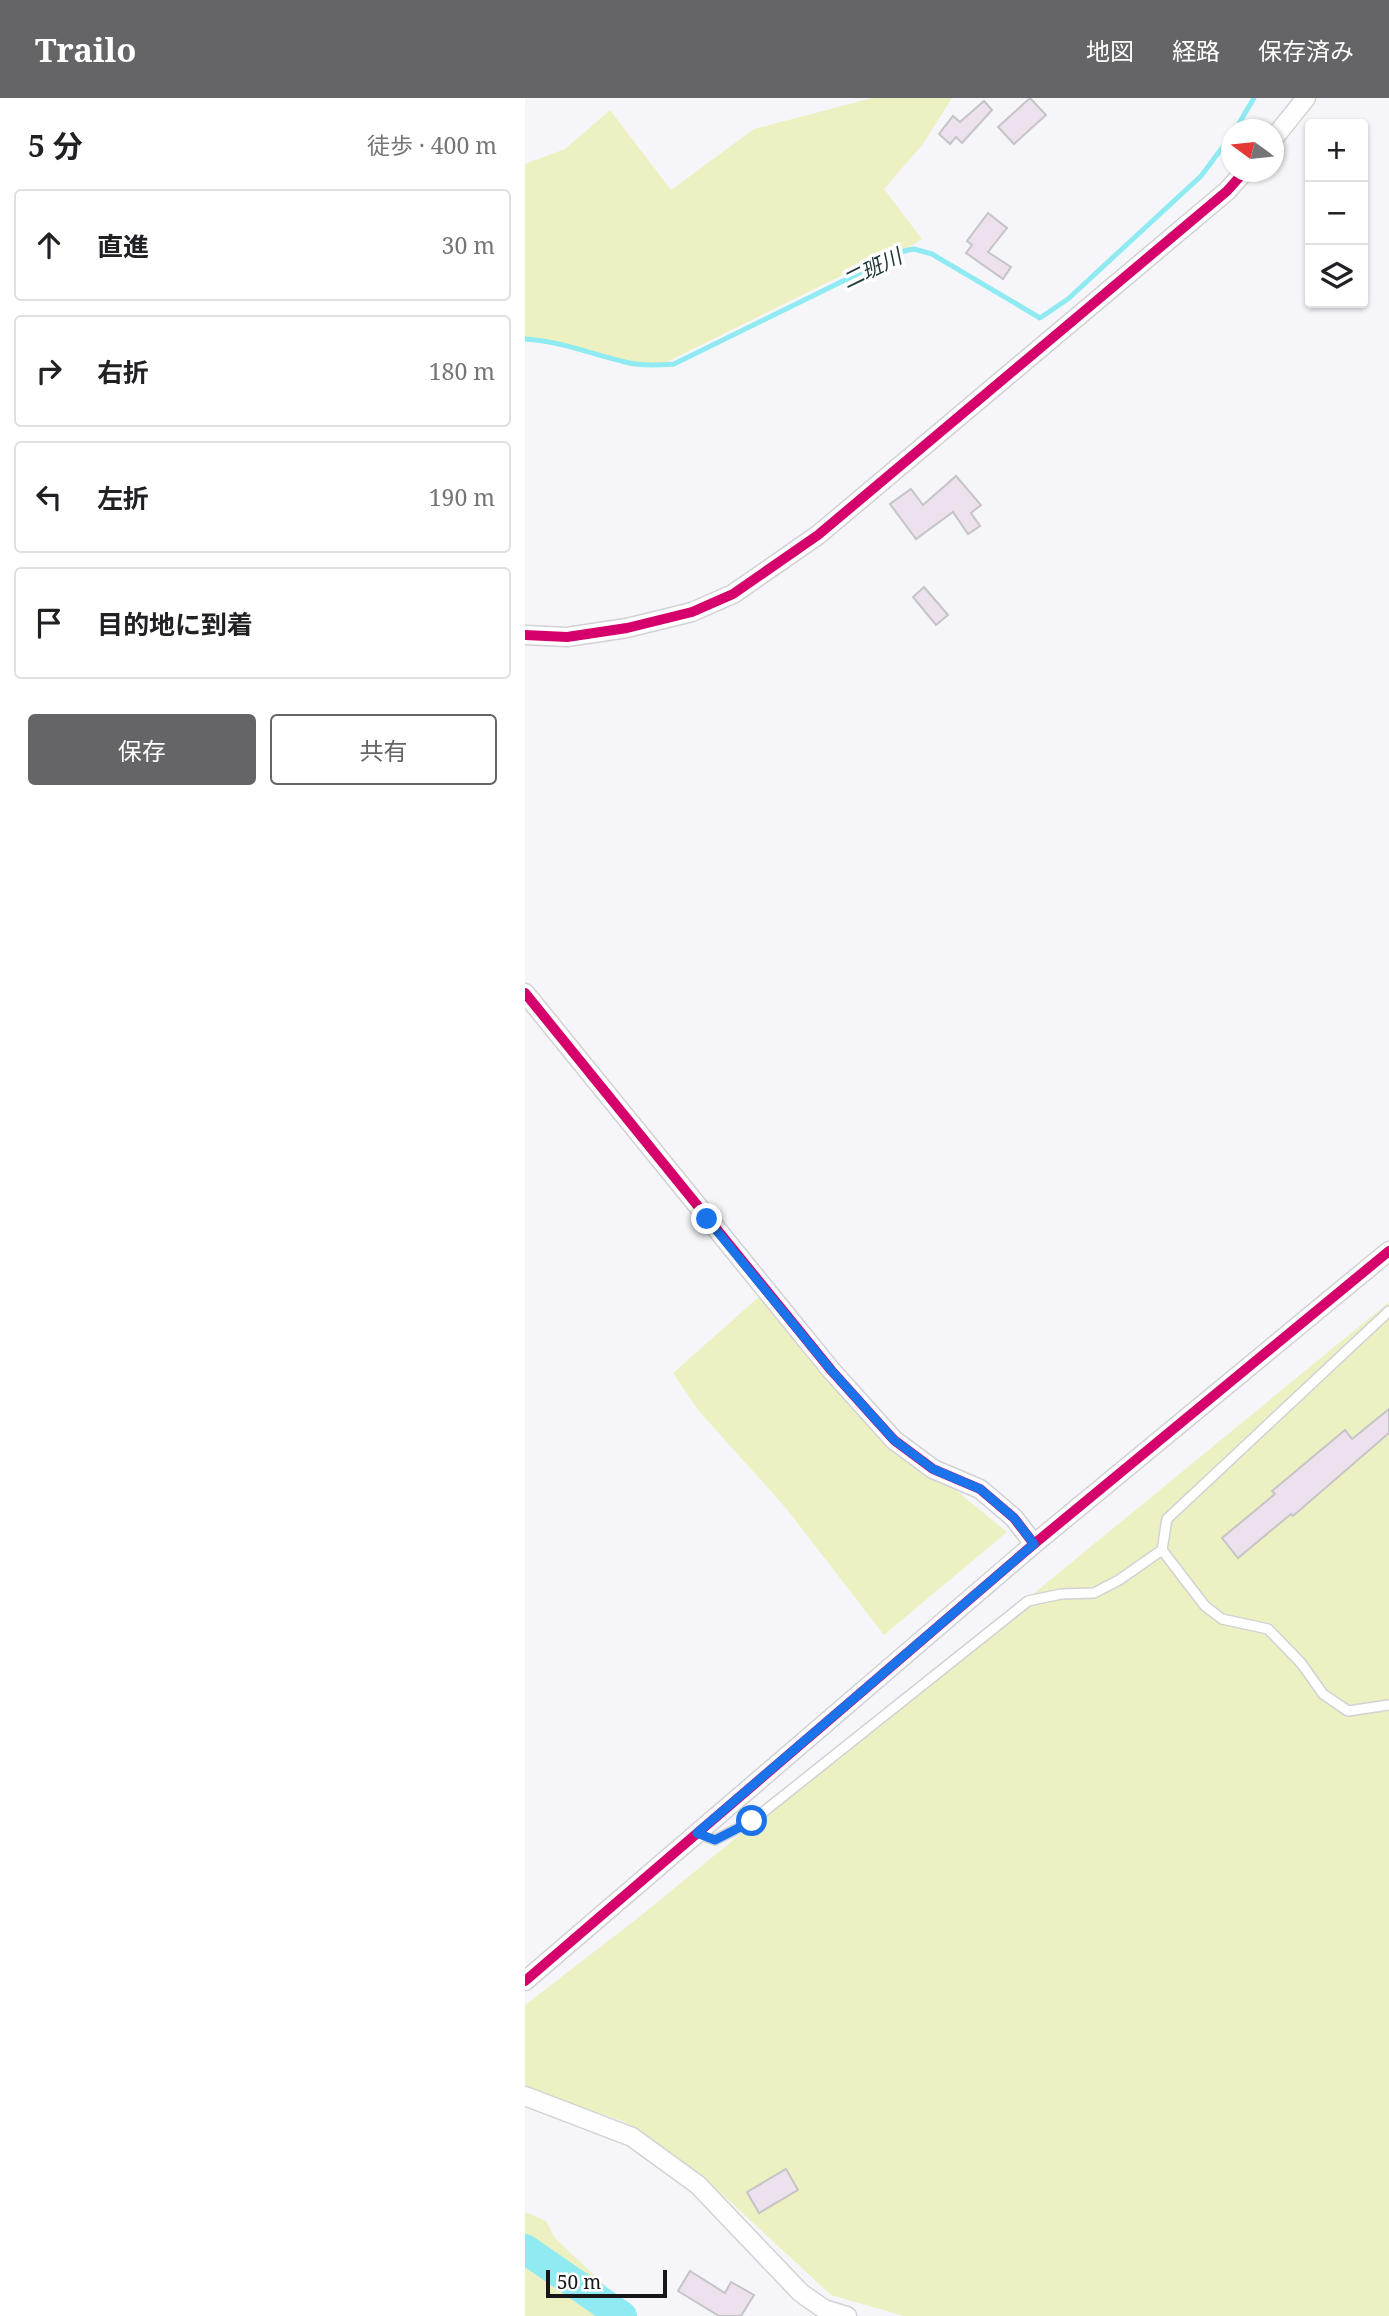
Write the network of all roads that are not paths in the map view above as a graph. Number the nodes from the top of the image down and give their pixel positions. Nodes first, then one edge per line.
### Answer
1 (1306, 98) edge
2 (1284, 125) edge
3 (1235, 182) edge
4 (525, 635) edge
5 (525, 993) edge
6 (1389, 1251) edge
7 (1389, 1311) edge
8 (1034, 1544) junction
9 (1162, 1550) junction
10 (1389, 1705) edge
11 (697, 1833) junction
12 (525, 1981) edge
13 (525, 2095) edge
14 (848, 2316) edge

1 - 2 street
3 - 4 street
5 - 8 street
6 - 8 street
7 - 9 lane
8 - 11 street
9 - 10 lane
9 - 11 lane
11 - 12 street
13 - 14 street

